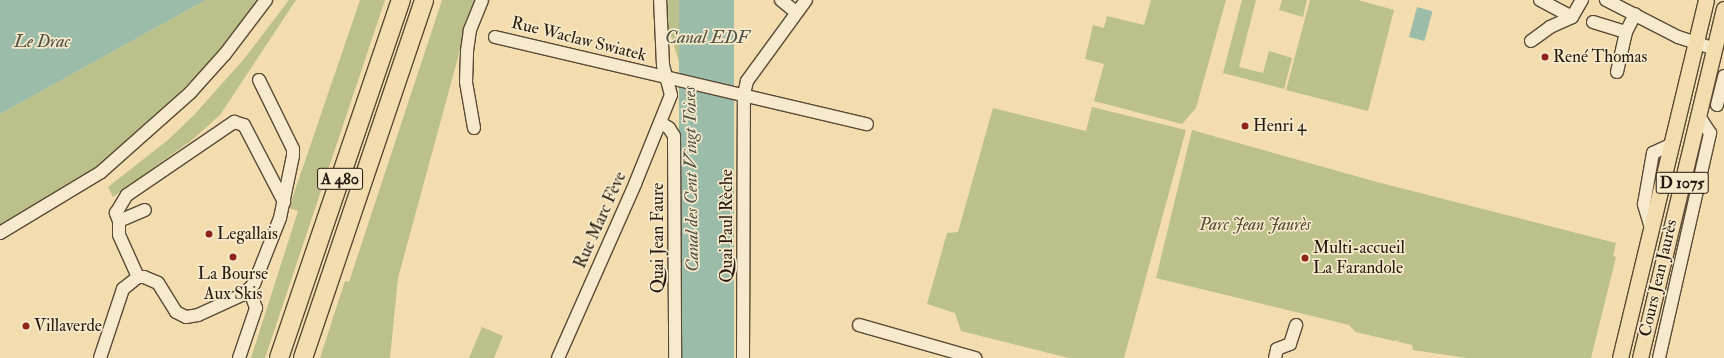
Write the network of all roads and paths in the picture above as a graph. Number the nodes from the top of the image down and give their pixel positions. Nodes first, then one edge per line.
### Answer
1 (266, 0) edge
2 (401, 0) edge
3 (424, 0) edge
4 (482, 0) edge
5 (660, 0) edge
6 (781, 0) edge
7 (806, 0) edge
8 (1540, 0) edge
9 (1582, 0) edge
10 (1606, 0) edge
11 (1706, 0) edge
12 (1724, 9) edge
13 (796, 12) junction
14 (1635, 14) junction
15 (1572, 17) junction
16 (1593, 22) dead end
17 (1626, 32) junction
18 (495, 37) dead end
19 (1531, 41) dead end
20 (1695, 43) junction
21 (1715, 49) junction
22 (1617, 72) dead end
23 (1724, 76) edge
24 (671, 79) junction
25 (259, 80) dead end
26 (740, 94) junction
27 (1717, 105) dead end
28 (1698, 116) junction
29 (661, 123) junction
30 (867, 124) dead end
31 (474, 128) dead end
32 (284, 202) junction
33 (145, 210) dead end
34 (119, 221) junction
35 (0, 233) edge
36 (138, 277) junction
37 (249, 289) junction
38 (1296, 325) dead end
39 (858, 326) dead end
40 (311, 336) junction
41 (100, 358) edge
42 (239, 358) edge
43 (279, 358) edge
44 (303, 358) edge
45 (311, 358) edge
46 (558, 358) edge
47 (675, 358) edge
48 (743, 358) edge
49 (975, 358) edge
50 (1275, 358) edge
51 (1620, 358) edge
52 (1640, 358) edge
53 (1659, 358) edge

1 - 35 street
2 - 43 highway, A 480
3 - 40 highway, A 480
4 - 31 street
5 - 24 street
6 - 13 street
7 - 13 street
8 - 15 street
9 - 15 street
10 - 14 street
11 - 20 main road, Cours Jean Jaurès / D 1075
12 - 21 main road, Cours Jean Jaurès / D 1075
13 - 26 street
14 - 17 street
14 - 20 street
15 - 19 street
16 - 17 street
17 - 22 street
18 - 24 street, Rue Waclaw Swiatek
20 - 21 street
20 - 51 main road, Cours Jean Jaurès / D 1075
21 - 28 main road, Cours Jean Jaurès / D 1075
23 - 27 street
24 - 26 street, Rue Waclaw Swiatek
24 - 29 street, Rue Marc Fève
25 - 32 street
26 - 30 street, Rue Waclaw Swiatek
26 - 48 street, Quai Paul Rèche
28 - 52 main road, Cours Jean Jaurès / D 1075
28 - 53 street, Cours Jean Jaurès
29 - 46 street, Rue Marc Fève
29 - 47 street, Quai Jean Faure
32 - 34 street
32 - 37 street
33 - 34 street
34 - 36 street
36 - 37 street
36 - 41 street
37 - 42 street
38 - 50 street
39 - 49 street
40 - 44 highway, A 480
40 - 45 highway

